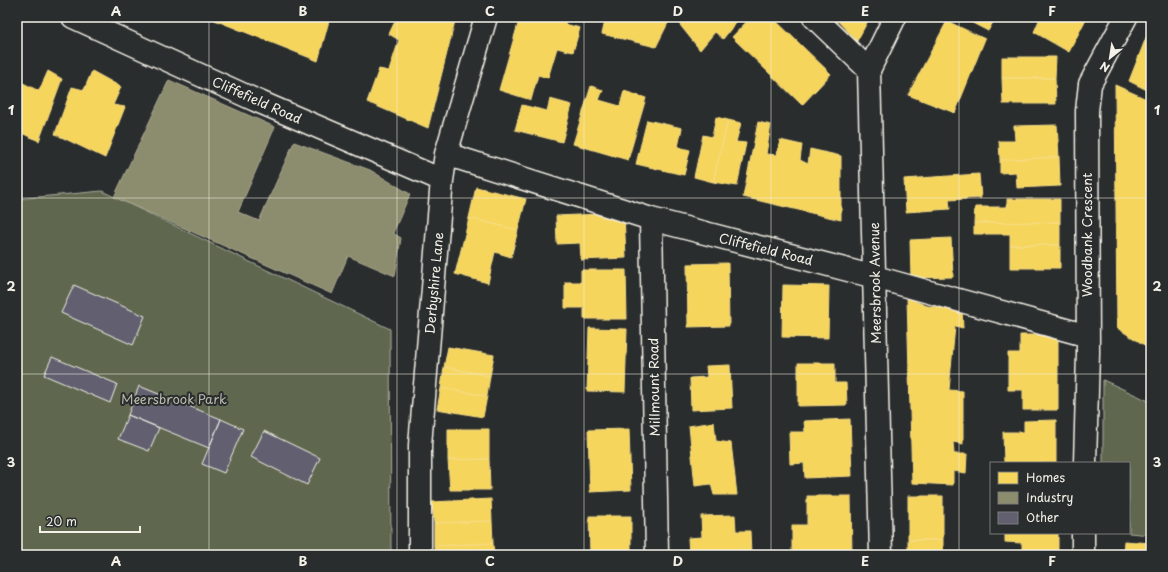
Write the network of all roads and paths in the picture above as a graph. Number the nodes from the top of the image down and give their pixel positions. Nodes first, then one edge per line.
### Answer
1 (486, 17) edge
2 (814, 17) edge
3 (896, 17) edge
4 (1126, 17) edge
5 (76, 18) edge
6 (869, 70) junction
7 (446, 154) junction
8 (442, 180) junction
9 (651, 219) junction
10 (875, 277) junction
11 (1088, 336) junction
12 (1085, 462) edge
13 (1082, 534) edge
14 (420, 555) edge
15 (657, 555) edge
16 (881, 555) edge
17 (1083, 555) edge

1 - 7 street, Derbyshire Lane
2 - 6 street
3 - 6 street, Meersbrook Avenue
4 - 11 street, Woodbank Crescent
5 - 8 street, Cliffefield Road
6 - 10 street, Meersbrook Avenue
7 - 8 street, Derbyshire Lane
7 - 9 street, Cliffefield Road
8 - 14 street, Derbyshire Lane
9 - 10 street, Cliffefield Road
9 - 15 street, Millmount Road
10 - 11 street, Cliffefield Road
10 - 16 street, Meersbrook Avenue
11 - 12 street, Woodbank Crescent
13 - 17 street

